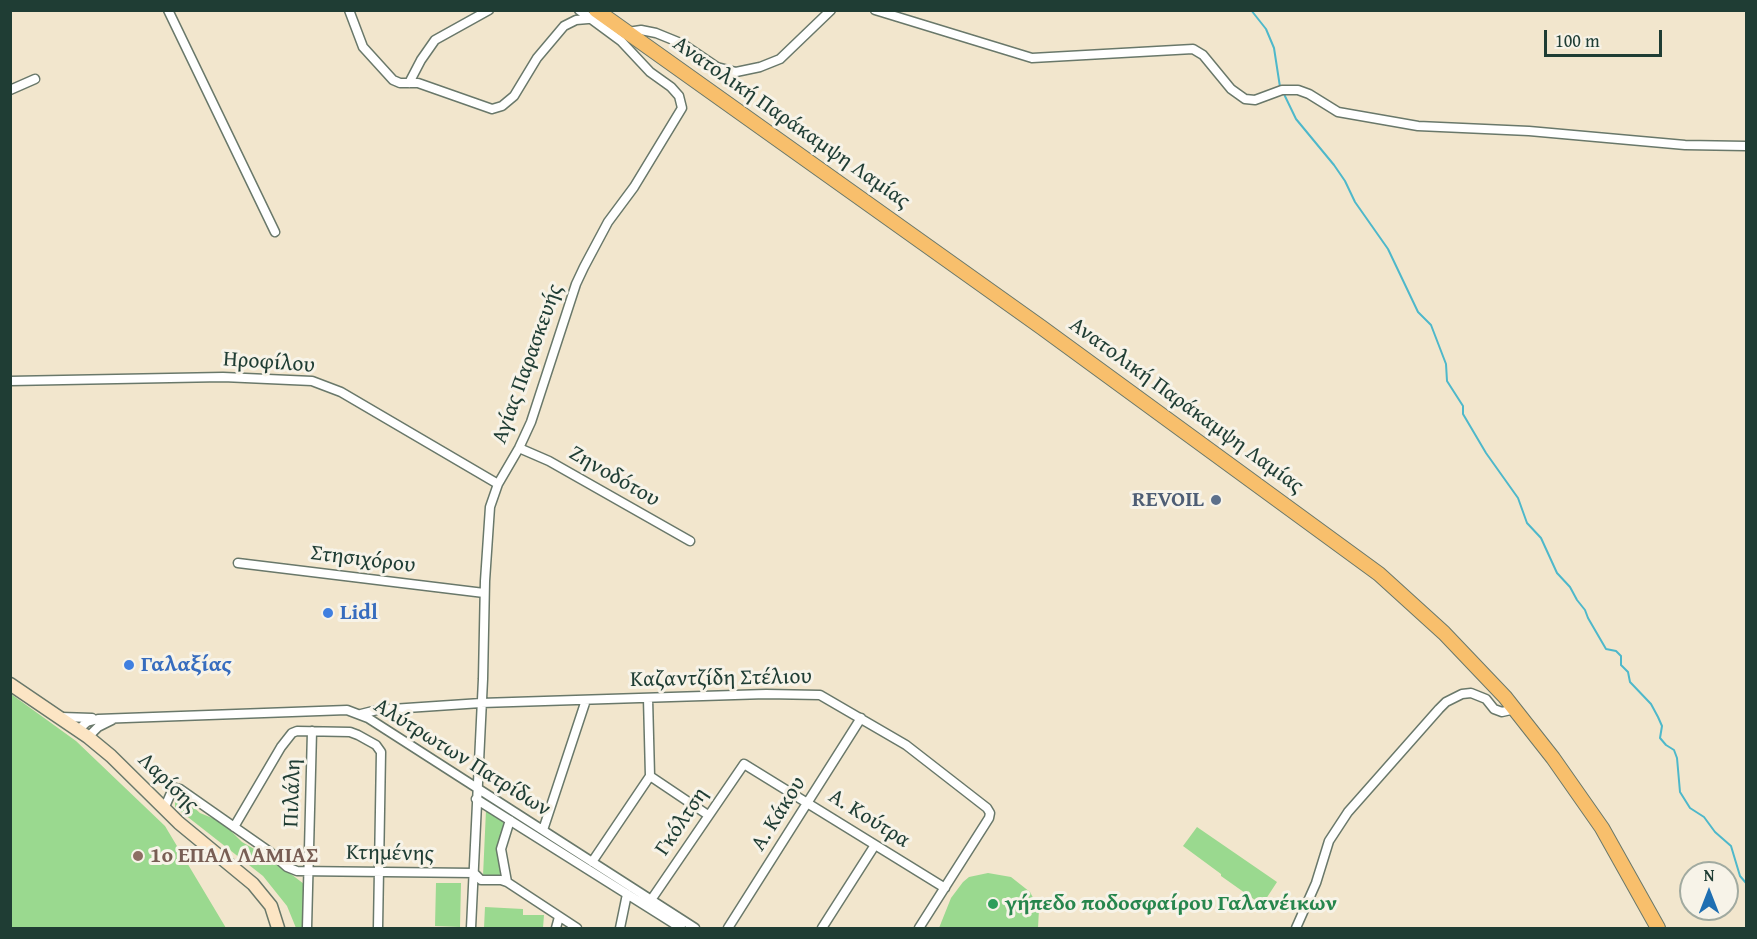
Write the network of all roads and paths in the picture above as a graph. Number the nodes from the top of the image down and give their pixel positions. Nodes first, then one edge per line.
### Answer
1 (168, 10) edge
2 (349, 10) edge
3 (489, 10) edge
4 (579, 10) edge
5 (831, 10) edge
6 (876, 10) edge
7 (593, 16) edge
8 (627, 32) junction
9 (35, 79) dead end
10 (409, 83) junction
11 (10, 90) edge
12 (1746, 146) edge
13 (275, 232) dead end
14 (10, 381) edge
15 (519, 448) junction
16 (498, 484) junction
17 (690, 541) dead end
18 (238, 563) dead end
19 (484, 593) junction
20 (10, 684) edge
21 (648, 698) junction
22 (586, 700) junction
23 (481, 703) junction
24 (1515, 709) junction
25 (361, 714) junction
26 (61, 717) junction
27 (861, 718) junction
28 (98, 719) junction
29 (113, 720) junction
30 (312, 731) junction
31 (83, 733) junction
32 (742, 764) joint
33 (650, 776) junction
34 (477, 788) junction
35 (476, 799) junction
36 (808, 802) junction
37 (164, 809) junction
38 (708, 815) junction
39 (510, 820) junction
40 (234, 827) junction
41 (543, 830) junction
42 (875, 845) junction
43 (592, 862) junction
44 (308, 871) junction
45 (380, 872) junction
46 (474, 873) junction
47 (507, 882) junction
48 (945, 888) junction
49 (627, 894) junction
50 (651, 900) junction
51 (559, 917) junction
52 (278, 928) edge
53 (307, 928) edge
54 (378, 928) edge
55 (471, 928) edge
56 (556, 928) edge
57 (577, 928) edge
58 (620, 928) edge
59 (681, 928) edge
60 (695, 928) edge
61 (728, 928) edge
62 (822, 928) edge
63 (920, 928) edge
64 (1296, 928) edge
65 (1658, 928) edge

1 - 13 street
2 - 10 street
3 - 10 street
4 - 7 street
5 - 8 street
6 - 12 street
7 - 8 main road, Ανατολική Παράκαμψη Λαμίας
7 - 10 street
7 - 15 street, Αγίας Παρασκευής
8 - 24 main road, Ανατολική Παράκαμψη Λαμίας
9 - 11 street
14 - 16 street, Ηροφίλου
15 - 16 street, Αγίας Παρασκευής
15 - 17 street, Ζηνοδότου
16 - 19 street, Αγίας Παρασκευής
18 - 19 street, Στησιχόρου
19 - 23 street, Αγίας Παρασκευής
20 - 26 main road, Λαρίσης
21 - 22 street, Καζαντζίδη Στέλιου
21 - 27 street, Καζαντζίδη Στέλιου
21 - 33 street
22 - 23 street, Καζαντζίδη Στέλιου
22 - 41 street
23 - 25 street, Καζαντζίδη Στέλιου
23 - 34 street, Αγίας Παρασκευής
24 - 64 street
24 - 65 main road, Ανατολική Παράκαμψη Λαμίας
25 - 29 street, Αλύτρωτων Πατρίδων
25 - 34 street, Αλύτρωτων Πατρίδων
26 - 28 street, Αλύτρωτων Πατρίδων
26 - 31 main road, Λαρίσης
27 - 36 street, Α. Κάκου
27 - 48 street, Καζαντζίδη Στέλιου
28 - 29 street, Αλύτρωτων Πατρίδων
28 - 31 street
29 - 31 street
30 - 40 street
30 - 44 street, Πιλάλη
30 - 45 street
31 - 37 main road, Λαρίσης
32 - 36 street, Α. Κούτρα
32 - 38 street, Γκόλτση
33 - 38 street
33 - 43 street
34 - 35 street, Αγίας Παρασκευής
34 - 41 street, Αλύτρωτων Πατρίδων
35 - 39 street
35 - 46 street, Αγίας Παρασκευής
36 - 42 street, Α. Κούτρα
36 - 61 street, Α. Κάκου
37 - 40 street, Κτημένης
37 - 52 main road, Λαρίσης
38 - 50 street, Γκόλτση
39 - 47 street
39 - 49 street
40 - 44 street, Κτημένης
41 - 43 street, Αλύτρωτων Πατρίδων
42 - 48 street, Α. Κούτρα
42 - 62 street
43 - 50 street, Αλύτρωτων Πατρίδων
44 - 45 street, Κτημένης
44 - 53 street, Πιλάλη
45 - 46 street, Κτημένης
45 - 54 street
46 - 47 street, Κτημένης
46 - 55 street, Αγίας Παρασκευής
47 - 51 street
48 - 63 street
49 - 58 street
49 - 59 street
50 - 60 street, Αλύτρωτων Πατρίδων
51 - 56 street
51 - 57 street

